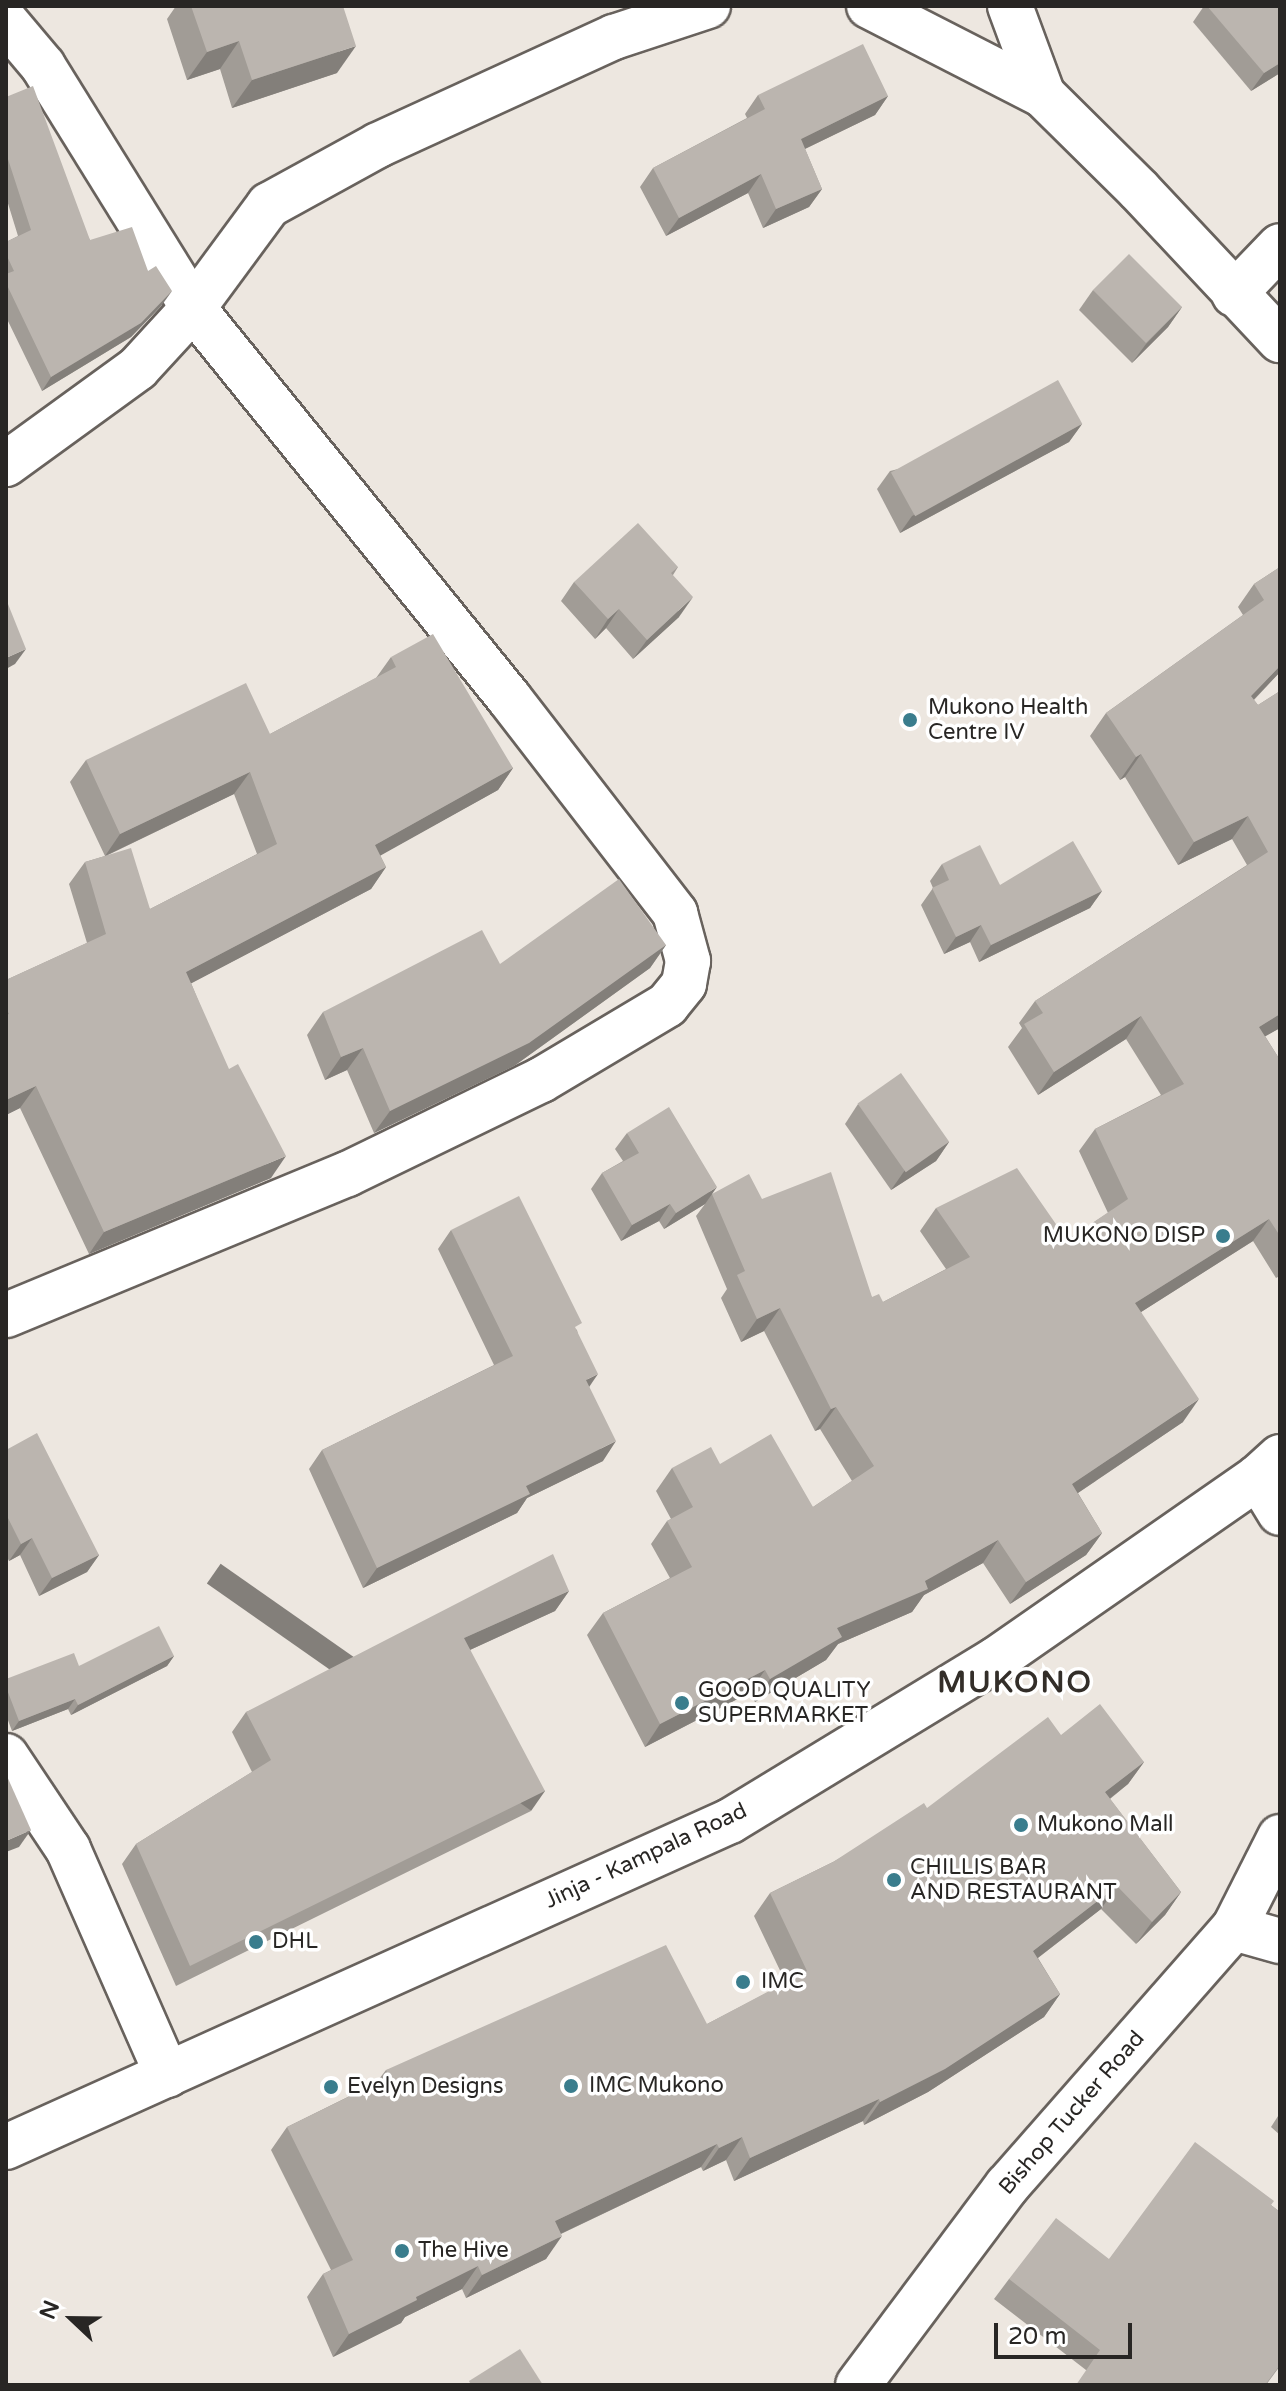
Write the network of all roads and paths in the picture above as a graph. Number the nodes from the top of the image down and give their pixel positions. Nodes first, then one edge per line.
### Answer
1 (708, 6) edge
2 (869, 6) edge
3 (1010, 6) edge
4 (6, 22) edge
5 (1043, 95) junction
6 (1280, 246) edge
7 (1234, 294) junction
8 (193, 308) junction
9 (1280, 340) edge
10 (6, 464) edge
11 (6, 1315) edge
12 (1269, 1467) edge
13 (1280, 1513) edge
14 (6, 1756) edge
15 (1280, 1837) edge
16 (1234, 1928) junction
17 (1280, 1941) edge
18 (167, 2075) junction
19 (6, 2147) edge
20 (858, 2385) edge

1 - 8 main road
2 - 5 main road
3 - 5 main road
4 - 8 main road
5 - 7 main road
6 - 7 main road
7 - 9 main road
8 - 10 main road
8 - 11 main road
12 - 13 main road
12 - 18 main road, Jinja - Kampala Road
14 - 18 main road
15 - 16 main road, Bishop Tucker Road
16 - 17 main road
16 - 20 main road, Bishop Tucker Road
18 - 19 main road, Jinja - Kampala Road

